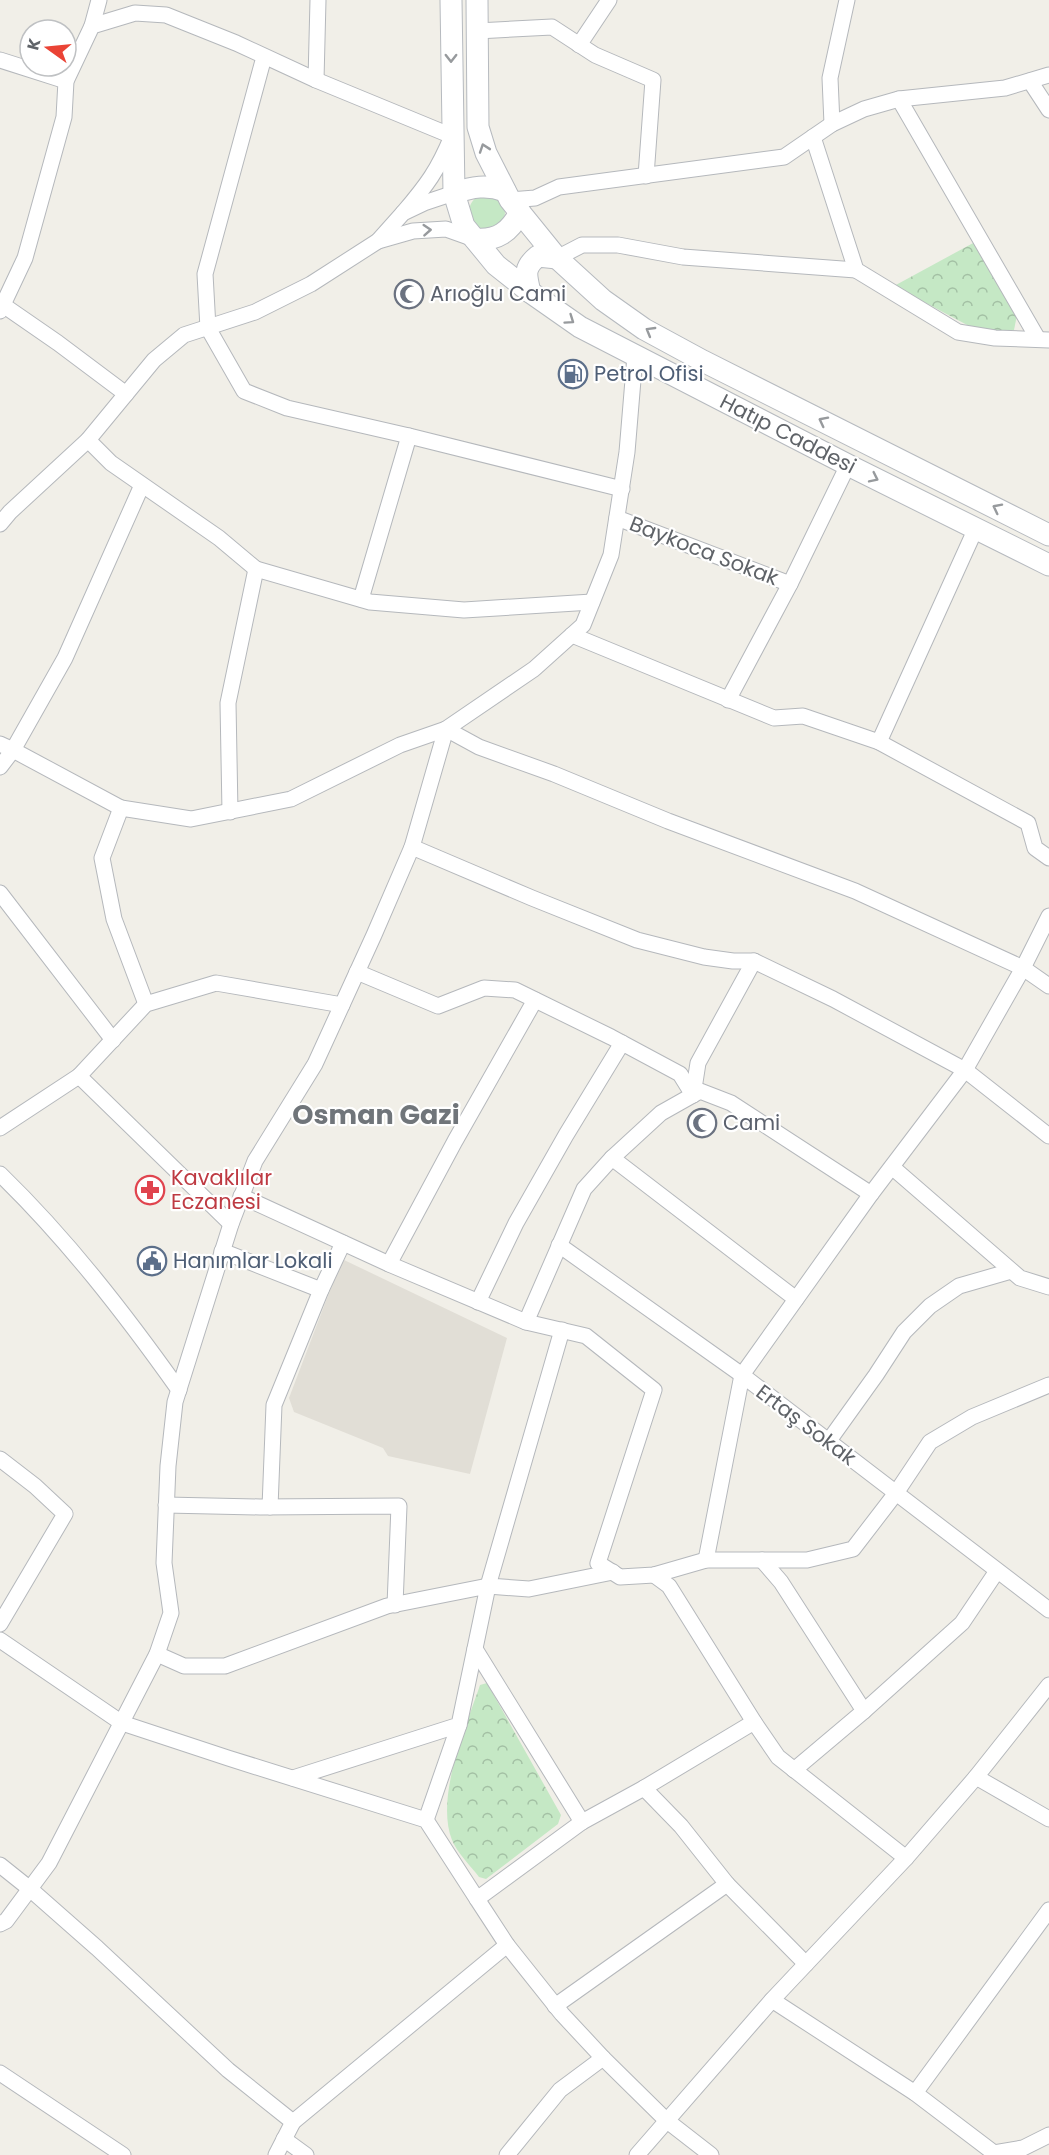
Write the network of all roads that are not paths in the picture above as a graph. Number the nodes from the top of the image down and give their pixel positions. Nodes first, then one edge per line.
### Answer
1 (99, 0) edge
2 (318, 0) edge
3 (451, 0) edge
4 (477, 0) edge
5 (609, 0) edge
6 (847, 0) edge
7 (92, 26) junction
8 (477, 31) junction
9 (579, 45) junction
10 (264, 57) junction
11 (0, 60) edge
12 (1049, 75) edge
13 (316, 80) junction
14 (66, 81) junction
15 (1030, 81) junction
16 (899, 99) junction
17 (1049, 110) edge
18 (832, 124) junction
19 (452, 136) junction
20 (813, 137) junction
21 (646, 176) junction
22 (454, 193) junction
23 (511, 201) junction
24 (404, 213) junction
25 (475, 240) junction
26 (378, 241) junction
27 (557, 258) junction
28 (856, 270) junction
29 (530, 292) junction
30 (1, 308) edge
31 (208, 328) junction
32 (1044, 339) edge
33 (635, 356) junction
34 (126, 394) junction
35 (409, 435) junction
36 (87, 440) junction
37 (848, 465) junction
38 (142, 484) junction
39 (622, 489) junction
40 (617, 518) junction
41 (0, 524) edge
42 (976, 528) junction
43 (1049, 535) edge
44 (1049, 565) edge
45 (256, 569) junction
46 (790, 584) junction
47 (361, 599) junction
48 (592, 602) junction
49 (572, 635) junction
50 (728, 700) junction
51 (446, 729) junction
52 (879, 742) junction
53 (7, 747) edge
54 (0, 767) edge
55 (122, 808) junction
56 (230, 812) junction
57 (412, 847) junction
58 (1049, 858) edge
59 (0, 893) edge
60 (1049, 916) edge
61 (754, 961) junction
62 (1023, 968) junction
63 (357, 972) junction
64 (1049, 986) edge
65 (535, 1000) junction
66 (146, 1005) junction
67 (342, 1005) junction
68 (113, 1040) junction
69 (622, 1043) junction
70 (965, 1070) junction
71 (79, 1076) junction
72 (693, 1095) junction
73 (0, 1128) edge
74 (1049, 1136) edge
75 (612, 1158) junction
76 (892, 1167) junction
77 (0, 1174) edge
78 (871, 1194) junction
79 (242, 1196) junction
80 (231, 1224) junction
81 (343, 1243) junction
82 (560, 1245) junction
83 (222, 1251) junction
84 (389, 1264) junction
85 (1011, 1271) junction
86 (1049, 1287) edge
87 (321, 1290) junction
88 (796, 1299) junction
89 (478, 1302) junction
90 (526, 1322) junction
91 (562, 1330) junction
92 (742, 1375) junction
93 (1049, 1384) edge
94 (179, 1390) junction
95 (828, 1442) junction
96 (0, 1459) edge
97 (896, 1493) junction
98 (166, 1505) junction
99 (270, 1507) junction
100 (706, 1560) junction
101 (762, 1560) junction
102 (997, 1571) junction
103 (613, 1572) junction
104 (654, 1575) junction
105 (488, 1586) junction
106 (395, 1605) junction
107 (1049, 1610) edge
108 (0, 1624) edge
109 (0, 1640) edge
110 (475, 1649) junction
111 (158, 1654) junction
112 (1049, 1685) edge
113 (864, 1711) junction
114 (754, 1722) junction
115 (122, 1723) junction
116 (459, 1725) junction
117 (794, 1770) junction
118 (976, 1777) junction
119 (293, 1778) junction
120 (644, 1788) junction
121 (426, 1820) junction
122 (1049, 1820) edge
123 (582, 1822) junction
124 (906, 1858) junction
125 (0, 1865) edge
126 (727, 1884) junction
127 (30, 1889) junction
128 (477, 1899) junction
129 (1049, 1910) edge
130 (0, 1923) edge
131 (507, 1945) junction
132 (806, 1964) junction
133 (772, 2000) junction
134 (555, 2006) junction
135 (603, 2058) junction
136 (0, 2073) edge
137 (915, 2093) junction
138 (666, 2120) junction
139 (293, 2122) junction
140 (1049, 2135) edge
141 (284, 2139) junction
142 (994, 2154) edge
143 (123, 2155) edge
144 (276, 2155) edge
145 (306, 2155) edge
146 (507, 2155) edge
147 (638, 2155) edge
148 (711, 2155) edge

1 - 7 street
2 - 13 street
3 -> 19 main road, Hatıp Caddesi
4 - 8 main road, Hatıp Caddesi
5 - 9 street
6 - 18 street
7 - 10 street
7 - 14 street
8 - 9 street
23 -> 8 main road, Hatıp Caddesi
9 - 21 street
10 - 13 street
10 - 31 street
11 - 14 street
12 - 15 street
13 - 19 street
14 - 30 street
15 - 16 street
15 - 17 street
16 - 18 street
16 - 32 street
18 - 20 street
19 - 22 main road, Hatıp Caddesi
19 - 24 street
20 - 21 street
20 - 28 street
21 - 23 street
22 - 23 main road
22 - 24 street
22 - 25 main road, Hatıp Caddesi
23 - 25 main road
23 - 27 main road, Hatıp Caddesi
24 - 26 street
26 -> 25 street
25 - 29 main road, Hatıp Caddesi
26 - 31 street
27 - 28 street
27 - 29 main road
43 -> 27 main road, Hatıp Caddesi
28 - 32 street
29 -> 33 main road, Hatıp Caddesi
30 - 34 street
31 - 34 street
31 - 35 street
33 - 37 main road, Hatıp Caddesi
33 - 39 street
34 - 36 street
35 - 39 street
35 - 47 street
36 - 38 street
36 - 41 street
37 -> 42 main road, Hatıp Caddesi
37 - 46 street
38 - 45 street
38 - 53 street
39 - 40 street
40 - 46 street, Baykoca Sokak
40 - 48 street
42 - 44 main road, Hatıp Caddesi
42 - 52 street
45 - 47 street
45 - 56 street
46 - 50 street
47 - 48 street
48 - 49 street
49 - 50 street
49 - 51 street
50 - 52 street
51 - 56 street
51 - 57 street
51 - 62 street
52 - 58 street
53 - 54 street
53 - 55 street
55 - 56 street
55 - 66 street
57 - 61 street
57 - 63 street
59 - 68 street
60 - 62 street
61 - 70 street
61 - 72 street
62 - 64 street
62 - 70 street
63 - 65 street
63 - 67 street
65 - 69 street
65 - 84 street
66 - 67 street
66 - 68 street
67 - 79 street
68 - 71 street
69 - 72 street
69 - 89 street
70 - 74 street
70 - 76 street
71 - 73 street
71 - 80 street
72 - 75 street
72 - 78 street
75 - 82 street
75 - 88 street
76 - 78 street
76 - 85 street
77 - 94 street
78 - 88 street
79 - 80 street
79 - 81 street
80 - 83 street
81 - 84 street
81 - 87 street
82 - 90 street
82 - 92 street, Ertaş Sokak
83 - 87 street
83 - 94 street
84 - 89 street
85 - 86 street
85 - 95 street
87 - 99 street
88 - 92 street
89 - 90 street
90 - 91 street
91 - 103 street
91 - 105 street
92 - 95 street, Ertaş Sokak
92 - 100 street
93 - 97 street
94 - 98 street
95 - 97 street, Ertaş Sokak
96 - 108 street
97 - 101 street
97 - 102 street, Ertaş Sokak
98 - 99 street
98 - 111 street
99 - 106 street
100 - 101 street
100 - 104 street
101 - 113 street
102 - 107 street, Ertaş Sokak
102 - 113 street
103 - 104 street
103 - 105 street
104 - 114 street
105 - 106 street
105 - 110 street
106 - 111 street
109 - 115 street
110 - 116 street
110 - 123 street
111 - 115 street
112 - 118 street
113 - 117 street
114 - 117 street
114 - 120 street
115 - 119 street
115 - 127 street
116 - 119 street
116 - 121 street
117 - 124 street
118 - 122 street
118 - 124 street
119 - 121 street
120 - 123 street
120 - 126 street
121 - 128 street
123 - 128 street
124 - 132 street
125 - 127 street
126 - 132 street
126 - 134 street
127 - 130 street
127 - 139 street
128 - 131 street
129 - 137 street
131 - 134 street
131 - 139 street
132 - 133 street
133 - 137 street
133 - 138 street
134 - 135 street
135 - 138 street
135 - 146 street
136 - 143 street
137 - 142 street
138 - 147 street
138 - 148 street
139 - 141 street
140 - 142 street
141 - 144 street
141 - 145 street

